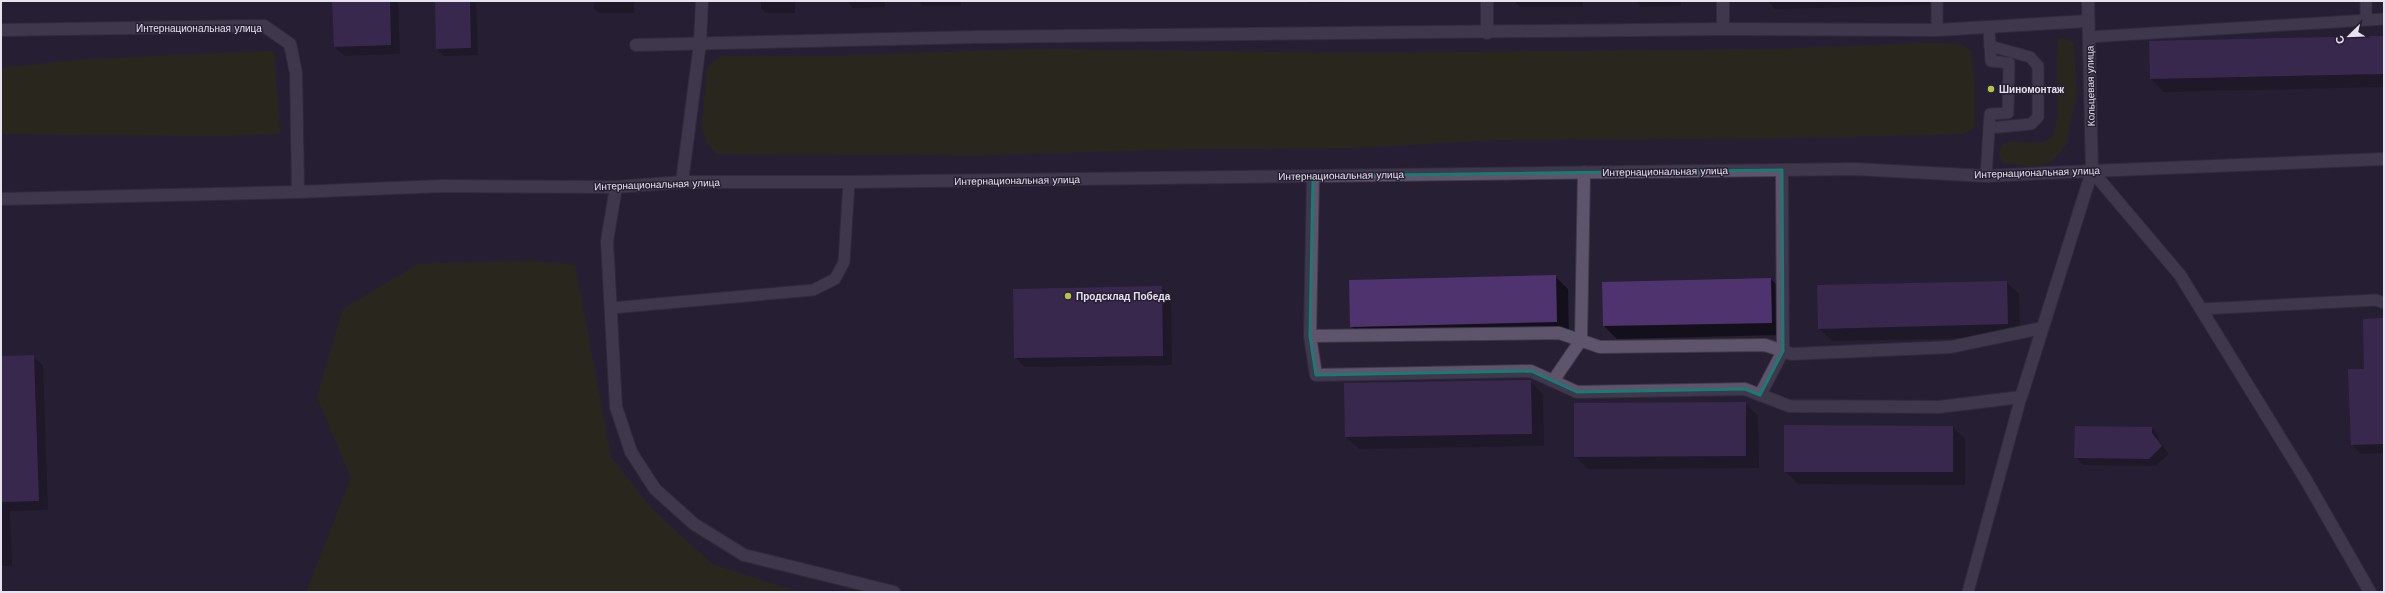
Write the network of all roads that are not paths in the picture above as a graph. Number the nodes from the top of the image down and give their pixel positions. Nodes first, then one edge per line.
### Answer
1 (702, 1) edge
2 (1487, 1) edge
3 (1723, 1) edge
4 (1937, 1) edge
5 (2088, 1) edge
6 (2366, 1) edge
7 (2366, 19) junction
8 (2384, 19) edge
9 (2088, 21) junction
10 (1989, 28) junction
11 (1, 30) edge
12 (1723, 30) junction
13 (1937, 30) junction
14 (1487, 33) junction
15 (2089, 37) junction
16 (700, 43) junction
17 (636, 45) dead end
18 (1990, 46) junction
19 (1989, 128) junction
20 (2384, 159) edge
21 (1782, 170) junction
22 (2092, 170) junction
23 (1584, 172) junction
24 (1312, 176) junction
25 (1986, 176) junction
26 (682, 182) junction
27 (849, 182) junction
28 (616, 187) junction
29 (298, 192) junction
30 (1, 199) edge
31 (2384, 303) edge
32 (611, 308) junction
33 (2201, 308) junction
34 (2042, 328) junction
35 (1310, 336) junction
36 (1581, 340) junction
37 (1783, 351) junction
38 (1554, 381) junction
39 (1760, 395) junction
40 (2021, 397) junction
41 (894, 592) edge
42 (1968, 592) edge
43 (2370, 592) edge

1 - 16 street
2 - 14 street
3 - 12 street
4 - 13 lane
5 - 9 street, Кольцевая улица
6 - 7 lane
7 - 8 lane
7 - 15 lane
9 - 10 street
9 - 15 street, Кольцевая улица
10 - 13 street
10 - 18 lane
11 - 29 street, Интернациональная улица
12 - 13 street
12 - 14 street
14 - 16 street
15 - 22 street, Кольцевая улица
16 - 17 street
16 - 26 street
18 - 19 lane
18 - 19 lane
19 - 25 lane
20 - 22 street, Интернациональная улица
21 - 23 street, Интернациональная улица
21 - 25 street, Интернациональная улица
21 - 37 street
22 - 25 street, Интернациональная улица
22 - 33 street
22 - 34 street, Кольцевая улица
23 - 24 street, Интернациональная улица
23 - 36 street
24 - 27 street, Интернациональная улица
24 - 35 street
26 - 27 street, Интернациональная улица
26 - 28 street, Интернациональная улица
27 - 32 lane
28 - 29 street, Интернациональная улица
28 - 32 street
29 - 30 street, Интернациональная улица
31 - 33 lane
32 - 41 street
33 - 43 street
34 - 37 street
34 - 40 street, Кольцевая улица
35 - 36 street
35 - 38 street
36 - 37 street
36 - 38 street
37 - 39 street
38 - 39 street
39 - 40 street
40 - 42 lane

